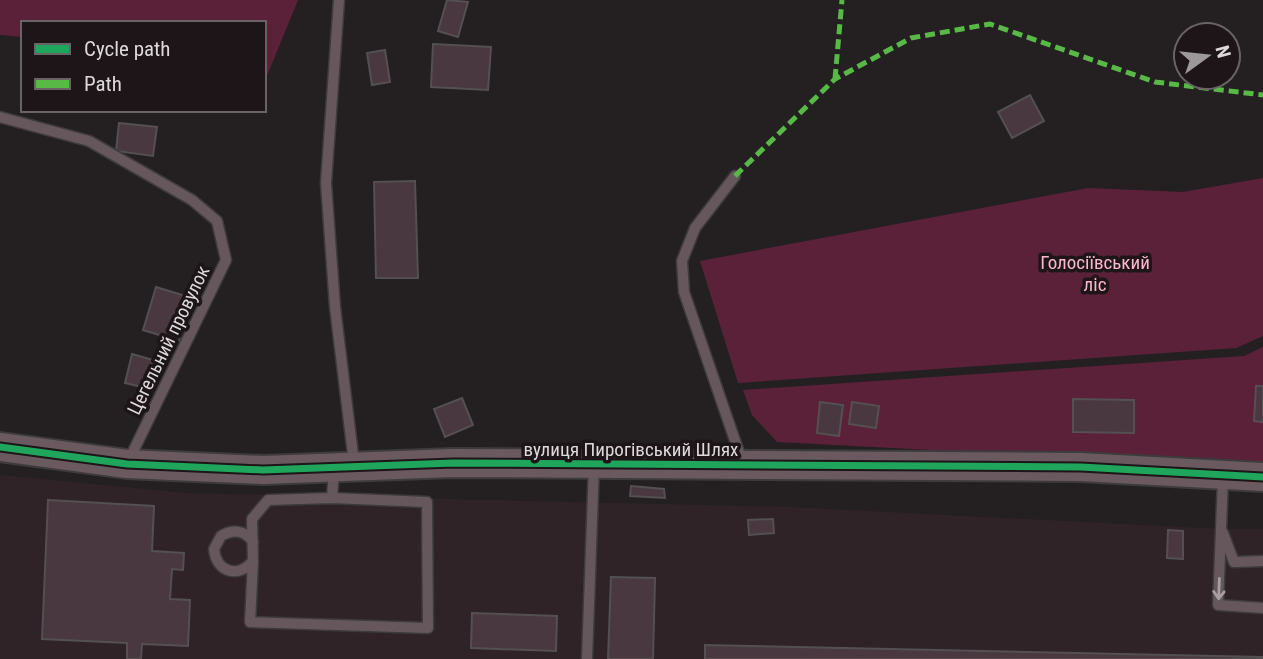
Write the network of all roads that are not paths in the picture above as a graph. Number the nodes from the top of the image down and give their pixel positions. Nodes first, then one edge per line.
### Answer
1 (339, 0) edge
2 (0, 117) edge
3 (735, 176) dead end
4 (0, 447) edge
5 (127, 464) junction
6 (594, 464) junction
7 (743, 465) junction
8 (344, 468) junction
9 (1223, 474) junction
10 (1263, 477) edge
11 (332, 498) junction
12 (1221, 530) junction
13 (253, 542) junction
14 (253, 561) junction
15 (1263, 561) edge
16 (1263, 608) edge
17 (587, 659) edge

1 - 8 lane
2 - 5 lane, Цегельний провулок
3 - 7 lane
4 - 5 street, вулиця Пирогівський Шлях
5 - 8 street, вулиця Пирогівський Шлях
6 - 7 street, вулиця Пирогівський Шлях
6 - 8 street, вулиця Пирогівський Шлях
6 - 17 lane
7 - 9 street, вулиця Пирогівський Шлях
8 - 11 lane
9 - 10 street, вулиця Пирогівський Шлях
9 - 12 lane
11 - 13 lane
11 - 14 lane
12 - 15 lane
12 -> 16 lane
13 - 14 lane
13 - 14 lane

